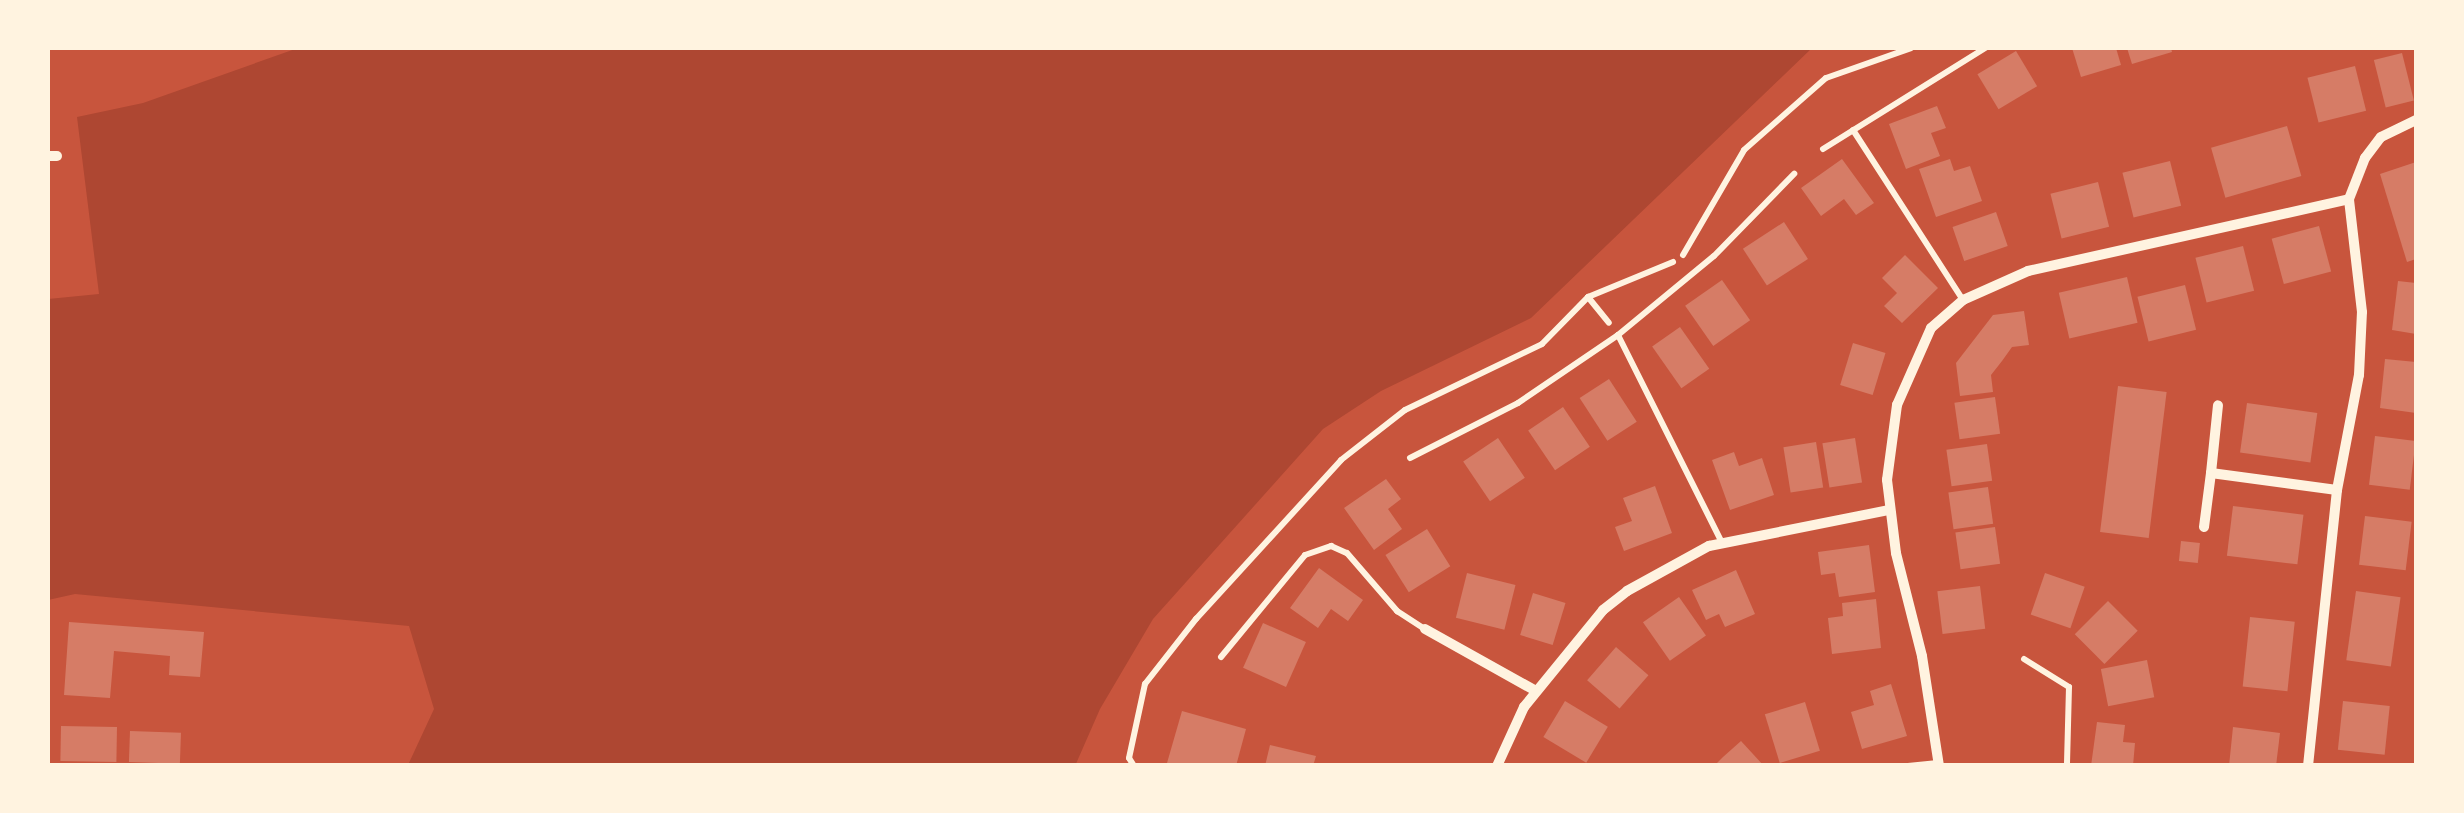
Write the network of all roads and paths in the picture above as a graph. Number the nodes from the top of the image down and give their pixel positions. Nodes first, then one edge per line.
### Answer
1 (1910, 48) edge
2 (1984, 48) edge
3 (2416, 120) edge
4 (1853, 130) junction
5 (1823, 150) dead end
6 (1794, 174) dead end
7 (2350, 199) junction
8 (1588, 297) junction
9 (1963, 300) junction
10 (1618, 336) junction
11 (2218, 405) dead end
12 (1410, 458) dead end
13 (2211, 473) junction
14 (2337, 490) junction
15 (1888, 510) junction
16 (2204, 526) dead end
17 (1722, 543) junction
18 (1425, 628) joint
19 (1221, 657) dead end
20 (2024, 659) dead end
21 (1536, 691) junction
22 (1939, 764) edge
23 (1134, 766) edge
24 (1496, 766) edge
25 (1908, 766) edge
26 (2066, 766) edge
27 (2308, 766) edge

1 - 8 path
2 - 4 lane
3 - 7 street
4 - 5 lane
4 - 9 lane
6 - 10 lane
7 - 9 street
7 - 14 street
8 - 10 path
8 - 23 path
9 - 15 street
10 - 12 lane
10 - 17 lane
11 - 13 street
13 - 14 street
13 - 16 street
14 - 27 street
15 - 17 street
15 - 22 street
17 - 21 street
18 - 19 lane
18 - 21 street
20 - 26 lane
21 - 24 street
22 - 25 lane

